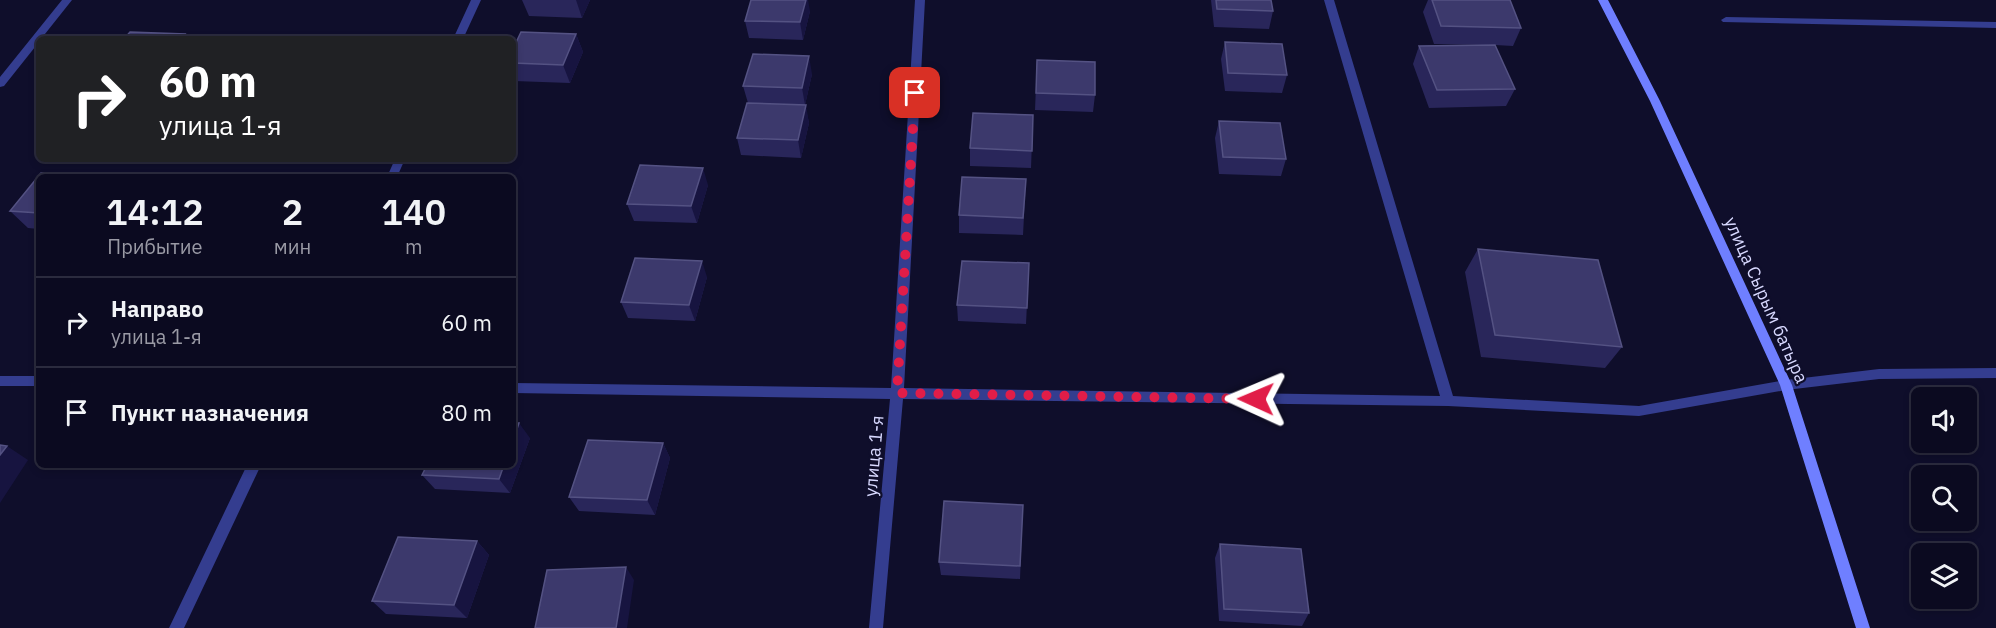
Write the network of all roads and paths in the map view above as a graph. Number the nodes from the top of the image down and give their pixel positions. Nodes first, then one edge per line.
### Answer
1 (66, 0) edge
2 (476, 0) edge
3 (920, 0) edge
4 (1329, 0) edge
5 (1603, 0) edge
6 (1726, 20) dead end
7 (1996, 25) edge
8 (38, 36) edge
9 (459, 36) edge
10 (36, 38) edge
11 (0, 84) edge
12 (1996, 373) edge
13 (0, 381) edge
14 (36, 381) edge
15 (1786, 386) junction
16 (516, 388) edge
17 (897, 393) junction
18 (1448, 401) junction
19 (253, 468) edge
20 (176, 628) edge
21 (876, 628) edge
22 (1863, 628) edge

1 - 8 street
2 - 9 street
3 - 17 street, улица 1-я
4 - 18 street
5 - 15 street, улица Сырым батыра
6 - 7 street
10 - 11 street
12 - 15 street
13 - 14 street
15 - 18 street
15 - 22 street, улица Сырым батыра
16 - 17 street
17 - 18 street
17 - 21 street, улица 1-я
19 - 20 street

